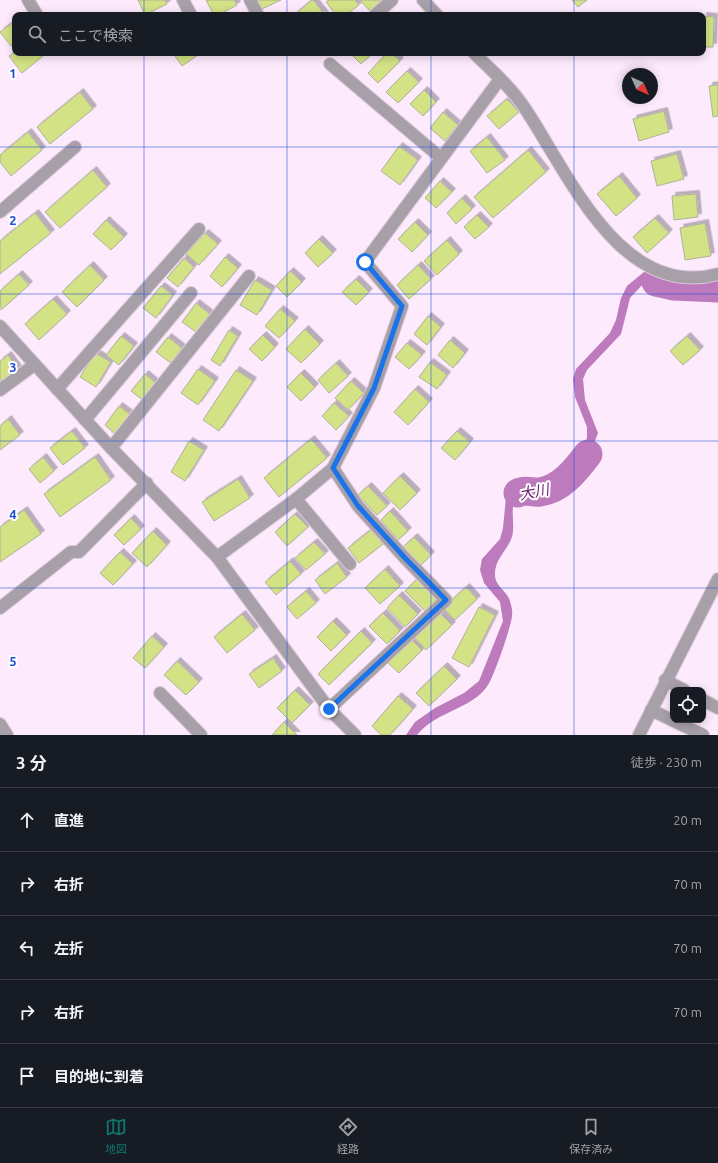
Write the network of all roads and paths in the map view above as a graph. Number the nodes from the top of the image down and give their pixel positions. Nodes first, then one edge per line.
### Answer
1 (28, 0) edge
2 (183, 0) edge
3 (250, 0) edge
4 (392, 0) edge
5 (423, 0) edge
6 (35, 12) edge
7 (189, 12) edge
8 (256, 12) edge
9 (378, 12) edge
10 (434, 12) edge
11 (477, 56) edge
12 (330, 64) dead end
13 (500, 79) junction
14 (75, 147) dead end
15 (441, 158) junction
16 (0, 212) edge
17 (199, 229) dead end
18 (718, 274) edge
19 (249, 276) dead end
20 (191, 293) dead end
21 (0, 326) edge
22 (34, 365) junction
23 (57, 389) junction
24 (0, 390) edge
25 (85, 420) junction
26 (111, 448) junction
27 (333, 468) junction
28 (148, 483) junction
29 (296, 499) junction
30 (217, 556) junction
31 (350, 564) dead end
32 (717, 584) edge
33 (0, 608) edge
34 (665, 680) junction
35 (678, 687) edge
36 (160, 693) dead end
37 (706, 702) edge
38 (718, 708) edge
39 (329, 709) junction
40 (651, 710) junction
41 (0, 724) edge
42 (7, 735) edge
43 (201, 735) edge
44 (355, 735) edge
45 (639, 735) edge
46 (703, 735) edge

1 - 6 street
2 - 7 street
3 - 8 street
4 - 9 street
5 - 10 street
11 - 13 street
12 - 15 street
13 - 15 street
13 - 18 street
14 - 16 street
15 - 27 street
17 - 23 street
19 - 26 street
20 - 25 street
21 - 22 street
22 - 23 street
22 - 24 street
23 - 25 street
25 - 26 street
26 - 28 street
27 - 29 street
27 - 39 street
28 - 30 street
28 - 33 street
29 - 30 street
29 - 31 street
30 - 39 street
32 - 34 street
34 - 35 street
34 - 40 street
36 - 43 street
37 - 38 street
39 - 44 street
40 - 45 street
40 - 46 street
41 - 42 street

